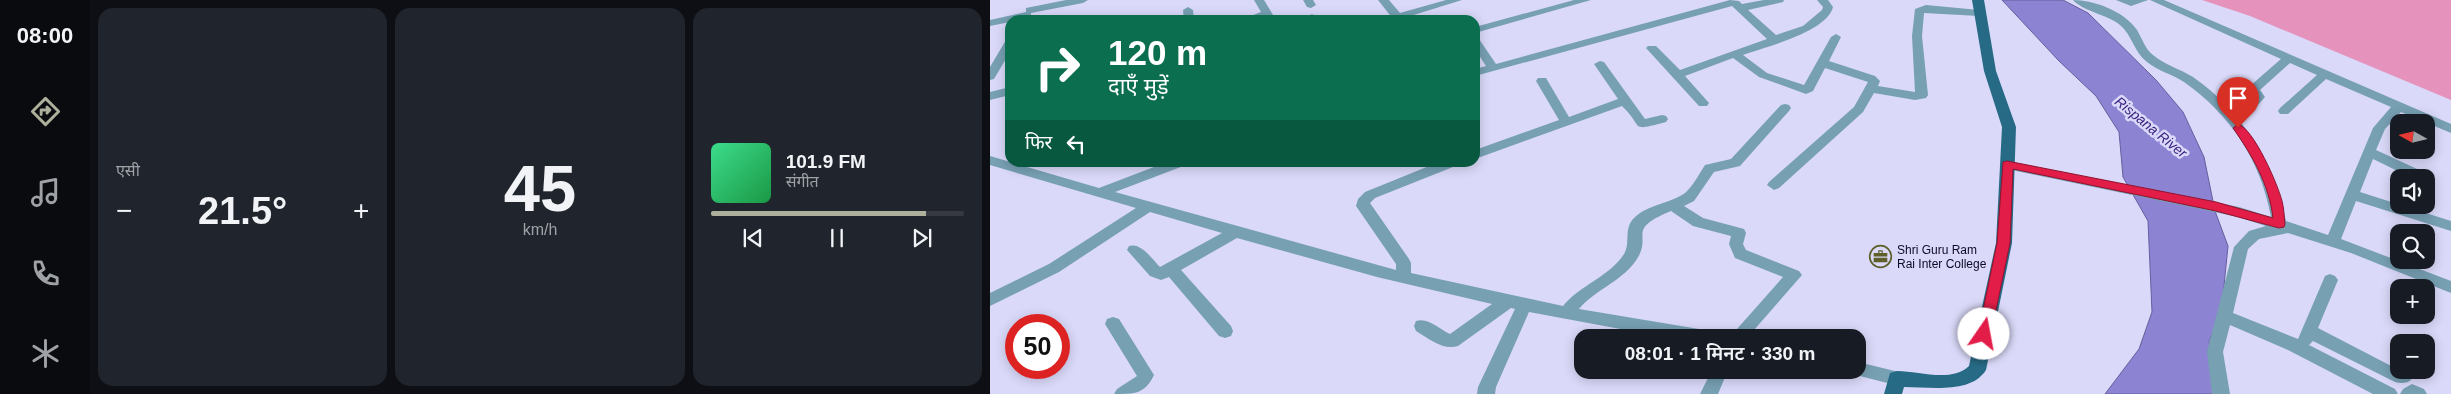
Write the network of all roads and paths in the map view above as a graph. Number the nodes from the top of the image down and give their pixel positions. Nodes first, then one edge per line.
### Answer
1 (1035, 0) edge
2 (1083, 0) edge
3 (1259, 0) edge
4 (1383, 0) edge
5 (1457, 0) edge
6 (1586, 0) edge
7 (1780, 0) edge
8 (1822, 0) edge
9 (2078, 0) edge
10 (2121, 0) edge
11 (2143, 0) edge
12 (2155, 0) edge
13 (1978, 6) edge
14 (1740, 8) junction
15 (1027, 15) edge
16 (1268, 15) edge
17 (1396, 15) edge
18 (1408, 15) edge
19 (1005, 20) edge
20 (990, 23) edge
21 (1480, 29) edge
22 (1836, 37) dead end
23 (1775, 40) junction
24 (1480, 48) edge
25 (1652, 48) dead end
26 (1005, 50) edge
27 (1736, 55) junction
28 (2288, 59) junction
29 (1005, 60) edge
30 (998, 62) junction
31 (1822, 63) junction
32 (1600, 64) dead end
33 (1493, 68) junction
34 (1480, 72) edge
35 (1678, 75) junction
36 (2324, 75) junction
37 (990, 77) edge
38 (1542, 81) dead end
39 (1871, 89) junction
40 (1005, 92) edge
41 (990, 96) edge
42 (1626, 102) junction
43 (1703, 103) dead end
44 (2398, 107) junction
45 (1784, 108) dead end
46 (2246, 110) dead end
47 (2284, 111) dead end
48 (1662, 119) dead end
49 (1566, 122) junction
50 (2451, 129) edge
51 (2369, 152) junction
52 (1480, 153) edge
53 (990, 160) edge
54 (1005, 164) edge
55 (2007, 165) junction
56 (1014, 167) edge
57 (1168, 167) edge
58 (1440, 167) edge
59 (2407, 169) edge
60 (1774, 185) dead end
61 (1102, 192) junction
62 (2352, 195) junction
63 (1673, 205) junction
64 (1148, 207) junction
65 (2285, 226) junction
66 (2451, 226) edge
67 (1236, 232) junction
68 (2333, 241) junction
69 (1134, 250) dead end
70 (1172, 270) junction
71 (1403, 276) junction
72 (2330, 280) dead end
73 (2451, 287) edge
74 (990, 300) edge
75 (1517, 302) junction
76 (1566, 313) junction
77 (2226, 317) junction
78 (1113, 324) dead end
79 (1422, 326) dead end
80 (1659, 329) edge
81 (1745, 329) edge
82 (1225, 331) dead end
83 (2309, 331) junction
84 (2302, 349) junction
85 (2390, 372) edge
86 (1866, 373) edge
87 (1716, 379) edge
88 (1896, 386) edge
89 (1123, 394) edge
90 (1486, 394) edge
91 (1709, 394) edge
92 (2221, 394) edge
93 (2389, 394) edge
94 (2409, 394) edge
95 (2418, 394) edge

1 - 15 street
2 - 15 street
3 - 16 street
4 - 17 street
5 - 18 street
6 - 21 street
7 - 14 street
8 - 23 street
9 - 65 street
10 - 11 street
12 - 28 street
13 - 39 street
13 - 55 main road
14 - 23 street
14 - 33 street
19 - 20 street
22 - 31 street
23 - 27 street
24 - 33 street
25 - 35 street
26 - 30 street
27 - 31 street
27 - 35 street
28 - 36 street
28 - 46 street
29 - 30 street
30 - 37 street
31 - 39 street
32 - 42 street
33 - 34 street
35 - 43 street
36 - 44 street
36 - 47 street
38 - 49 street
39 - 60 street
40 - 41 street
42 - 48 street
42 - 49 street
44 - 50 street
44 - 51 street
45 - 63 street
49 - 52 street
51 - 59 street
51 - 62 street
53 - 54 street
55 - 65 street
55 - 88 main road
56 - 61 street
57 - 61 street
58 - 71 street
61 - 64 street
62 - 66 street
62 - 68 street
63 - 76 street
63 - 81 street
64 - 67 street
64 - 74 street
65 - 68 street
65 - 77 street
67 - 70 street
67 - 71 street
68 - 73 street
69 - 70 street
70 - 82 street
71 - 75 street
72 - 83 street
75 - 76 street
75 - 79 street
75 - 90 street
76 - 80 street
77 - 84 street
77 - 92 street
78 - 89 street
83 - 84 street
83 - 85 street
84 - 93 street
86 - 88 street
87 - 91 street
94 - 95 street

